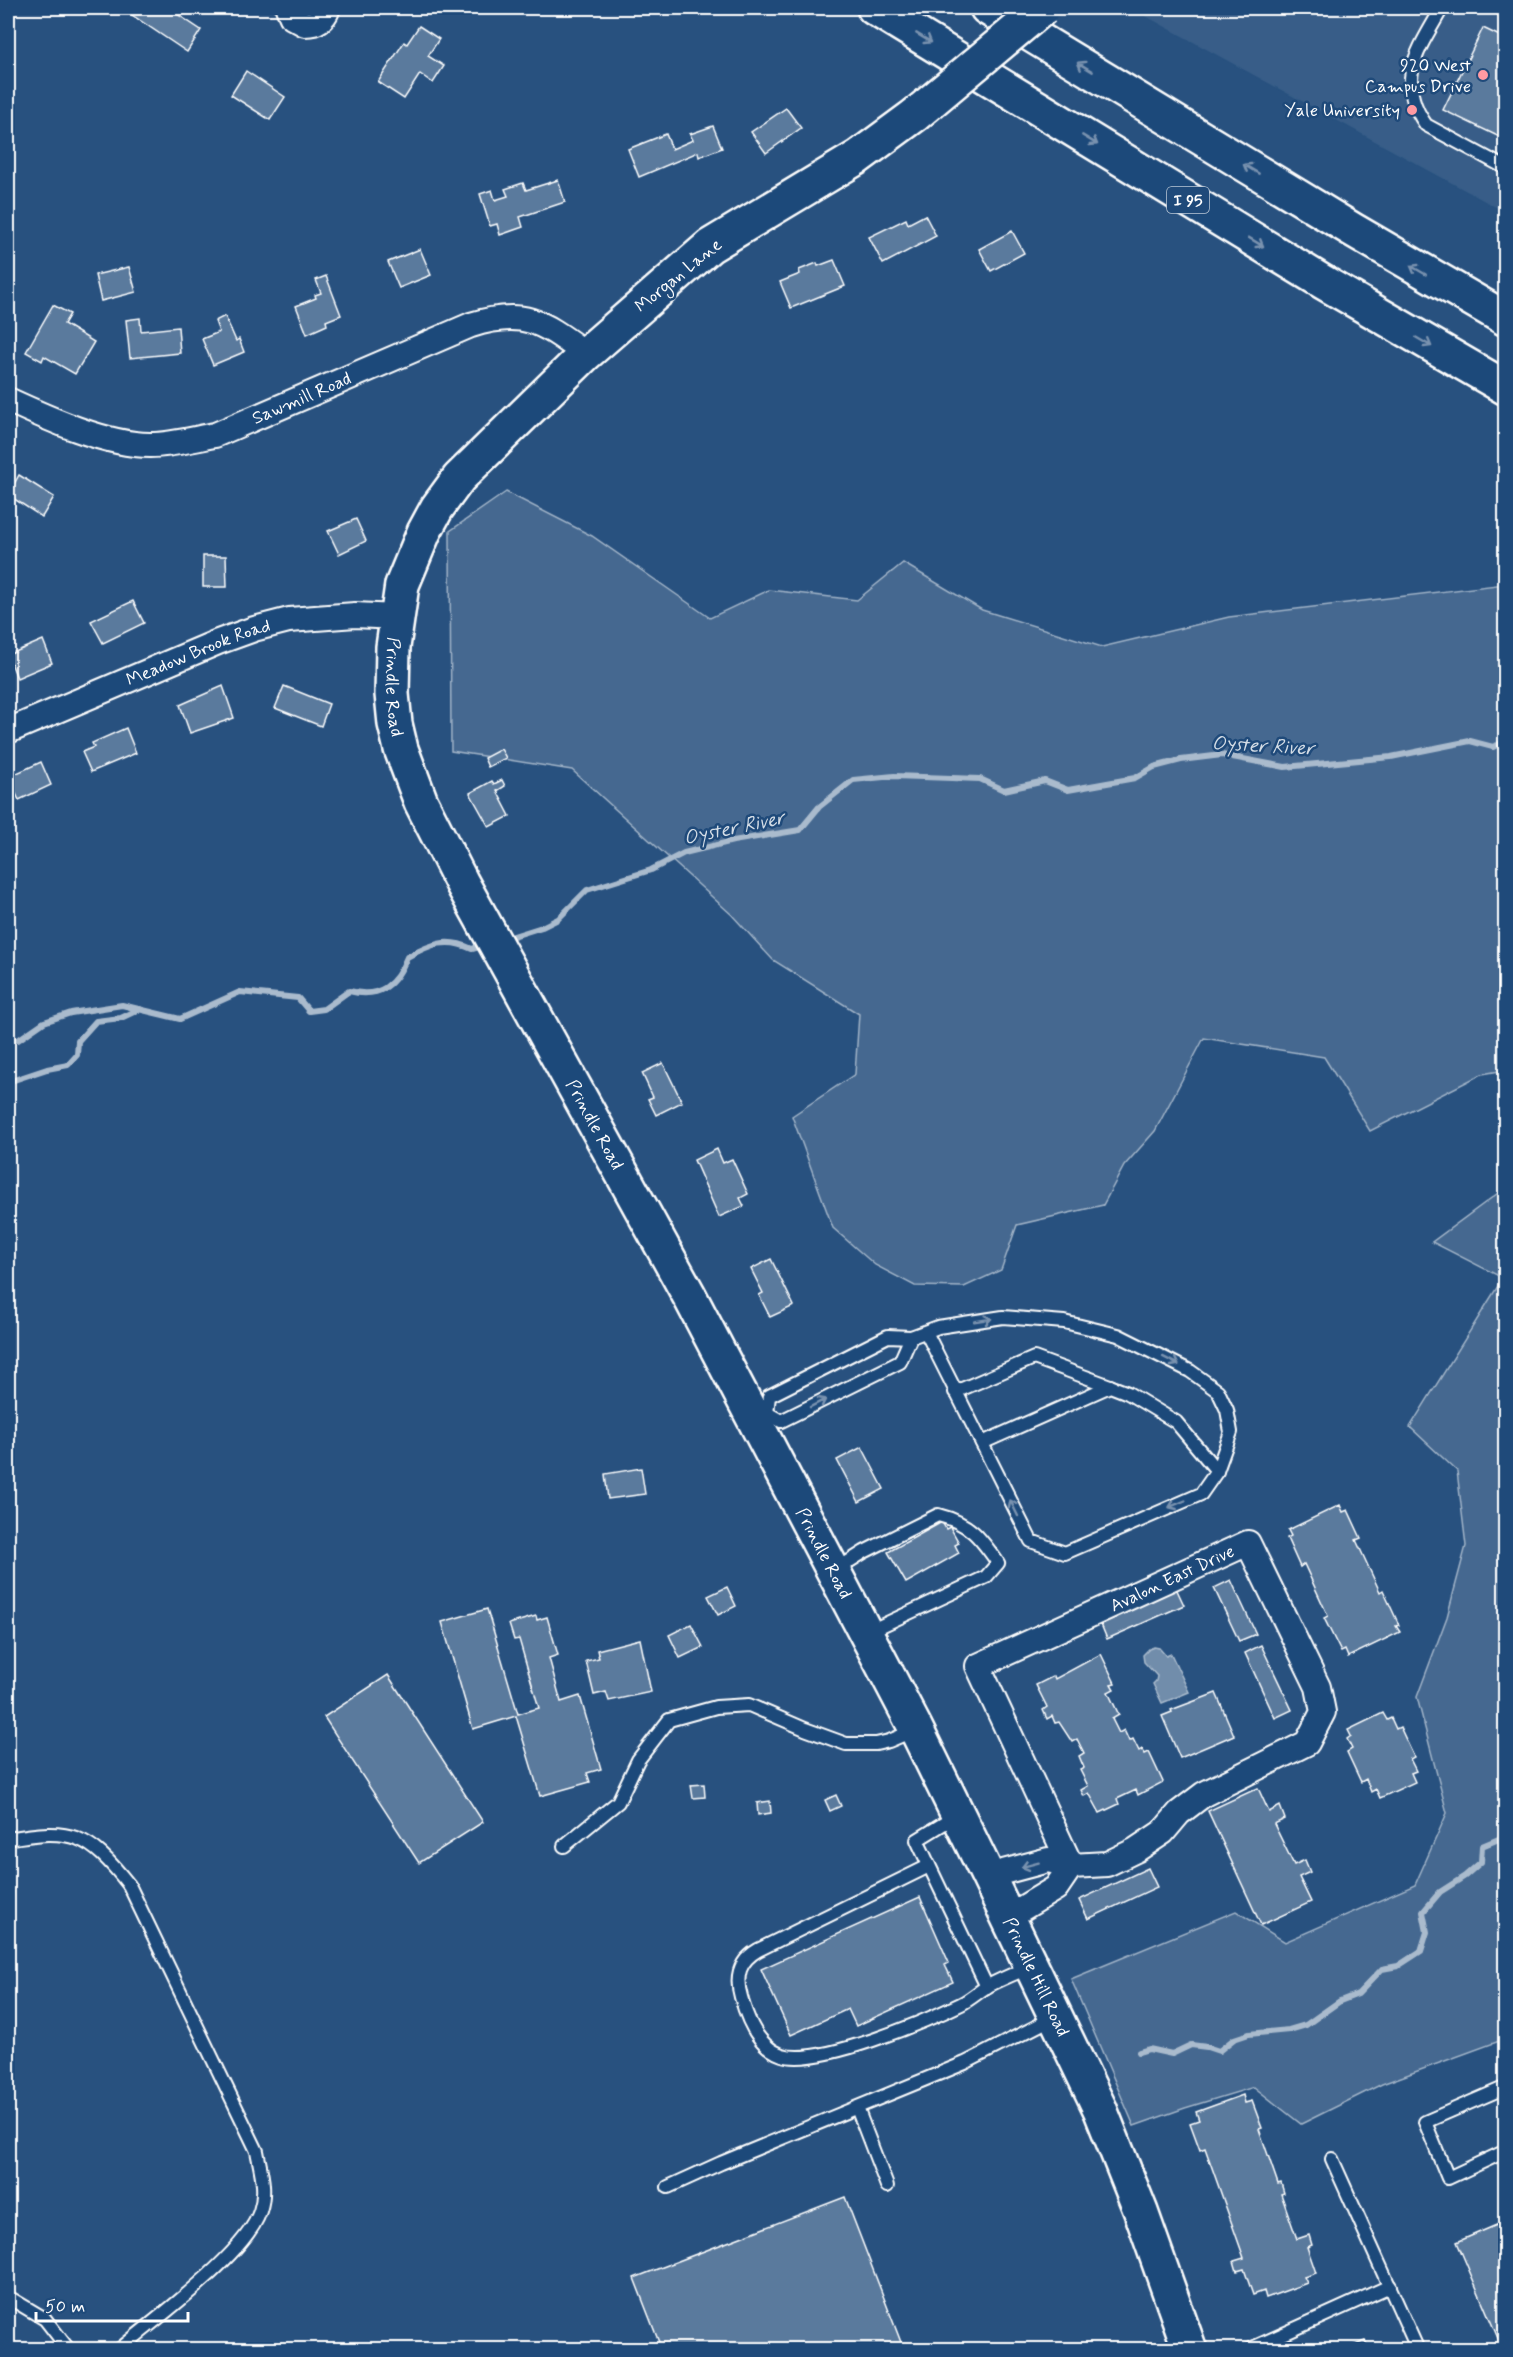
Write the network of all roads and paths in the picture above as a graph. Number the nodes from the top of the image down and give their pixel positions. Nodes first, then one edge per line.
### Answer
1 (288, 8) edge
2 (328, 8) edge
3 (874, 8) edge
4 (987, 8) edge
5 (1043, 8) edge
6 (1442, 8) edge
7 (1506, 168) edge
8 (1506, 319) edge
9 (586, 354) junction
10 (1506, 388) edge
11 (8, 400) edge
12 (396, 617) junction
13 (8, 731) edge
14 (926, 1332) junction
15 (911, 1337) junction
16 (1110, 1386) junction
17 (955, 1392) junction
18 (760, 1416) junction
19 (982, 1443) junction
20 (1217, 1471) junction
21 (833, 1571) junction
22 (861, 1625) junction
23 (916, 1729) junction
24 (958, 1814) junction
25 (8, 1839) edge
26 (564, 1846) dead end
27 (929, 1866) junction
28 (1071, 1866) junction
29 (988, 1876) junction
30 (1008, 1917) junction
31 (1032, 1966) junction
32 (987, 1987) junction
33 (1056, 2017) junction
34 (1506, 2086) edge
35 (857, 2108) junction
36 (1506, 2151) edge
37 (1332, 2159) dead end
38 (887, 2186) dead end
39 (668, 2187) dead end
40 (1390, 2286) junction
41 (8, 2297) edge
42 (69, 2349) edge
43 (119, 2349) edge
44 (1190, 2349) edge
45 (1253, 2349) edge
46 (1419, 2349) edge

1 - 2 street
3 -> 10 main road, I 95
8 -> 4 main road
5 - 9 main road, Morgan Lane, bridge
6 - 7 lane
9 - 11 street, Sawmill Road
9 - 12 main road, Morgan Lane
12 - 13 street, Meadow Brook Road
12 - 18 main road, Prindle Road
14 - 15 lane
14 - 17 lane
14 -> 20 lane
15 - 18 lane
18 -> 15 lane
16 - 17 lane
16 - 19 lane
16 - 20 lane
17 - 19 lane
18 - 21 main road, Prindle Road
20 -> 19 lane
21 - 22 main road, Prindle Road
21 - 22 lane
22 - 23 main road, Prindle Hill Road
23 - 24 main road, Prindle Hill Road
23 - 26 lane
24 - 27 lane
24 - 29 main road, Prindle Hill Road
25 - 43 lane
27 - 32 lane
27 - 32 lane
28 - 28 street, Avalon East Drive
28 -> 29 street, Avalon East Drive
28 - 30 street
29 - 30 main road, Prindle Hill Road
30 - 31 main road, Prindle Hill Road
31 - 32 lane
31 - 33 main road, Prindle Hill Road
33 - 35 lane
33 - 44 main road, Prindle Hill Road
34 - 36 lane
35 - 38 lane
35 - 39 lane
37 - 40 lane
40 - 45 lane
40 - 46 lane
41 - 42 lane

